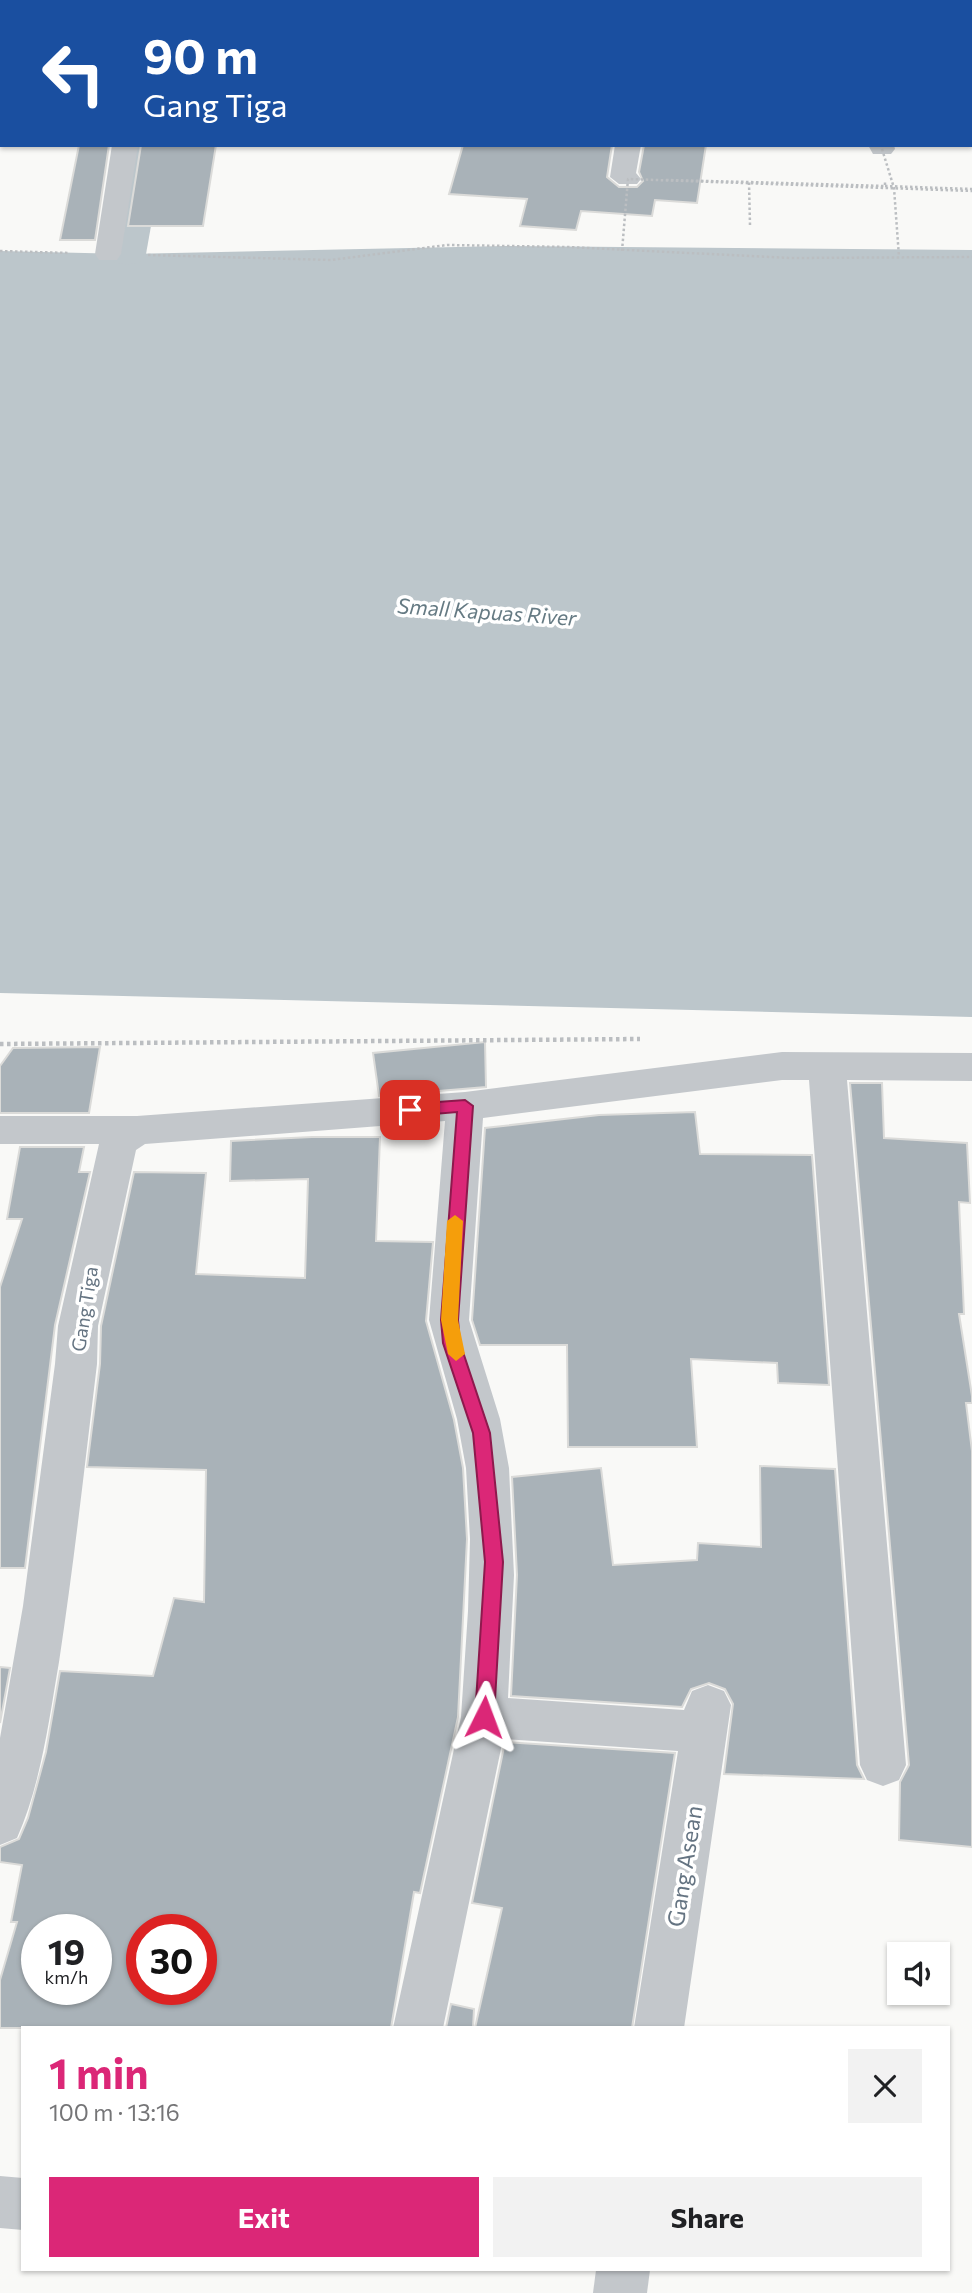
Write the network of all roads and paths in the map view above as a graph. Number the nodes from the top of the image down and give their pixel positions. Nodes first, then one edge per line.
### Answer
1 (125, 147) edge
2 (628, 147) edge
3 (882, 147) edge
4 (628, 179) junction
5 (749, 182) junction
6 (885, 186) junction
7 (894, 188) junction
8 (972, 190) edge
9 (750, 225) dead end
10 (0, 251) edge
11 (622, 251) junction
12 (108, 254) junction
13 (899, 257) junction
14 (972, 257) edge
15 (647, 1039) dead end
16 (0, 1044) edge
17 (827, 1066) junction
18 (972, 1067) edge
19 (465, 1106) junction
20 (0, 1130) edge
21 (137, 1130) junction
22 (484, 1717) junction
23 (883, 1765) dead end
24 (0, 1823) edge
25 (418, 2026) edge
26 (659, 2026) edge
27 (0, 2202) edge
28 (21, 2204) edge
29 (623, 2271) edge
30 (620, 2293) edge

1 - 12 street
2 - 4 street
3 - 6 path
3 - 7 path, bridge
4 - 5 path
4 - 7 path, bridge
4 - 11 path, bridge
5 - 6 path
5 - 9 path
6 - 8 path
7 - 8 path, bridge
7 - 13 path, bridge
10 - 12 path
11 - 12 path
11 - 13 path
13 - 14 path
15 - 16 path
17 - 18 street
17 - 19 street
17 - 23 street
19 - 21 street
19 - 22 street
20 - 21 street
21 - 24 street, Gang Tiga
22 - 25 street
22 - 26 street, Gang Asean
27 - 28 street
29 - 30 street

